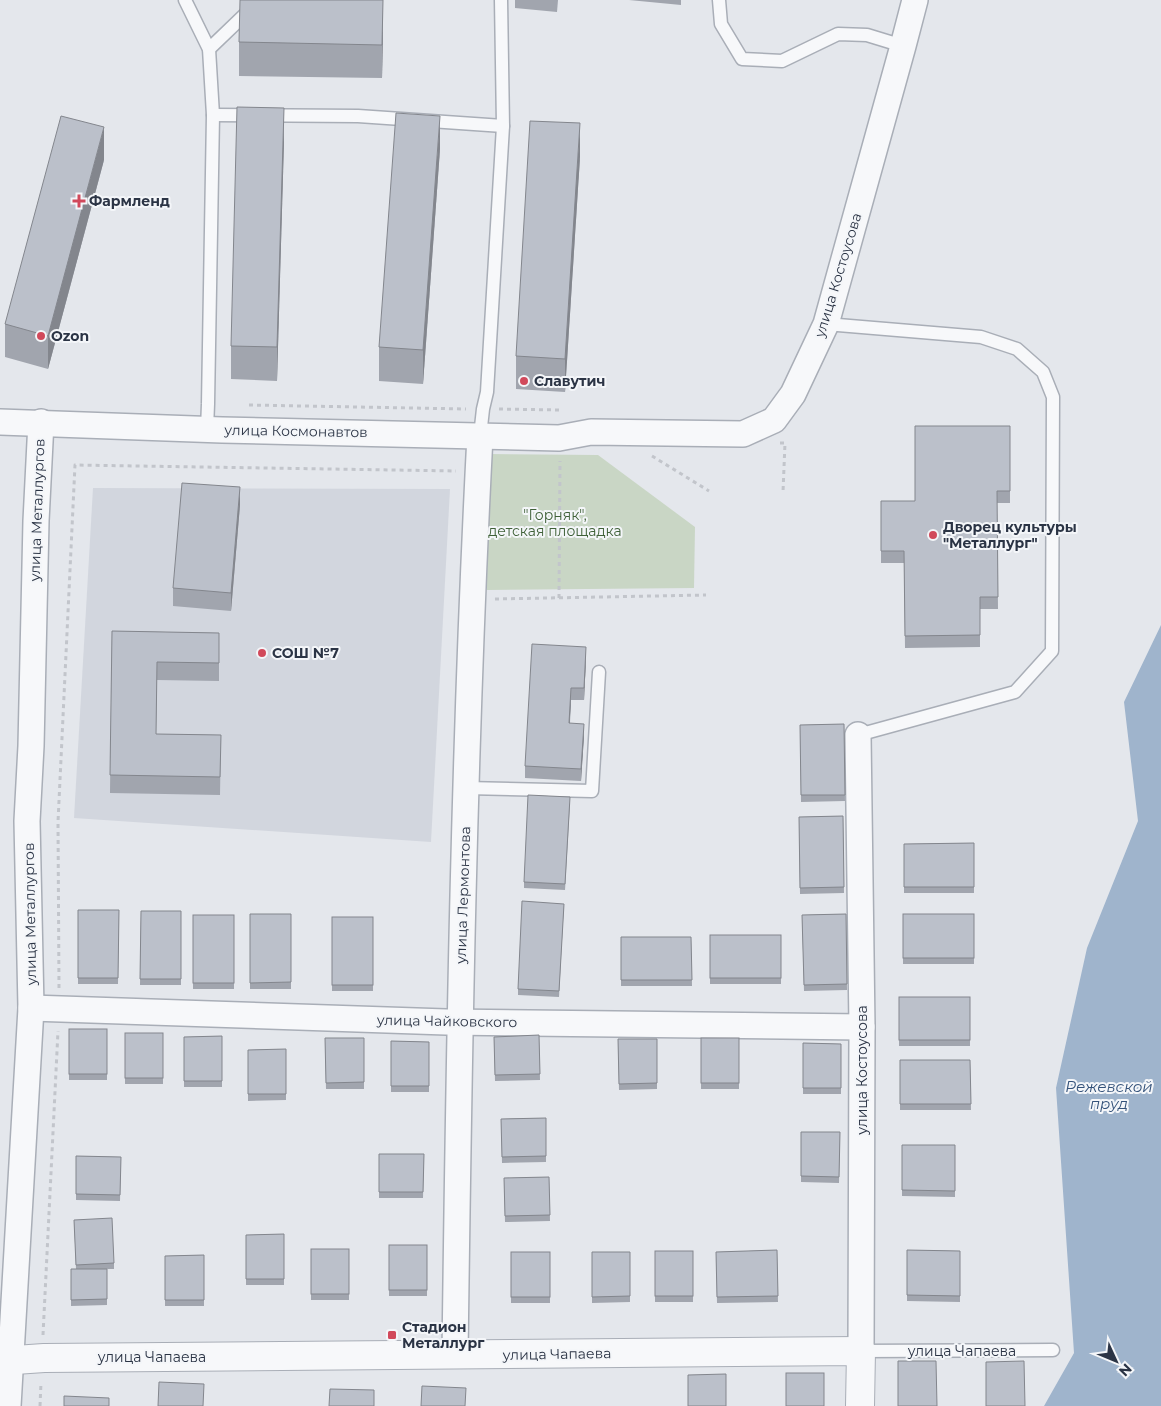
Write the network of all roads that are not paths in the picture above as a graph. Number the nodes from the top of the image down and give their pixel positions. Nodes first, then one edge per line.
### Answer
1 (184, 0) edge
2 (260, 0) edge
3 (502, 0) edge
4 (719, 0) edge
5 (915, 0) edge
6 (903, 46) junction
7 (209, 49) junction
8 (213, 115) junction
9 (503, 126) junction
10 (826, 324) junction
11 (0, 422) edge
12 (40, 422) junction
13 (206, 429) junction
14 (591, 432) joint
15 (480, 436) junction
16 (599, 672) dead end
17 (858, 735) joint
18 (466, 788) junction
19 (31, 1008) junction
20 (459, 1022) junction
21 (862, 1027) junction
22 (1054, 1350) dead end
23 (861, 1352) junction
24 (455, 1355) junction
25 (5, 1360) edge
26 (8, 1406) edge
27 (860, 1406) edge

1 - 7 lane
2 - 7 lane
3 - 9 lane
4 - 6 lane
5 - 6 street, улица Костоусова
6 - 10 street, улица Костоусова
7 - 8 lane
8 - 9 lane
8 - 13 lane
9 - 15 lane
10 - 14 street, улица Костоусова
10 - 17 lane
11 - 12 street, улица Космонавтов
12 - 13 street, улица Космонавтов
12 - 19 street, улица Металлургов
13 - 15 street, улица Космонавтов
14 - 15 street, улица Космонавтов
15 - 18 street, улица Лермонтова
16 - 18 lane
17 - 21 street, улица Костоусова
18 - 20 street, улица Лермонтова
19 - 20 street, улица Чайковского
19 - 25 street, улица Металлургов
20 - 21 street, улица Чайковского
20 - 24 street, улица Лермонтова
21 - 23 street, улица Костоусова
22 - 23 lane, улица Чапаева
23 - 24 street, улица Чапаева
23 - 27 street, улица Костоусова
24 - 25 street, улица Чапаева
25 - 26 street, улица Металлургов

